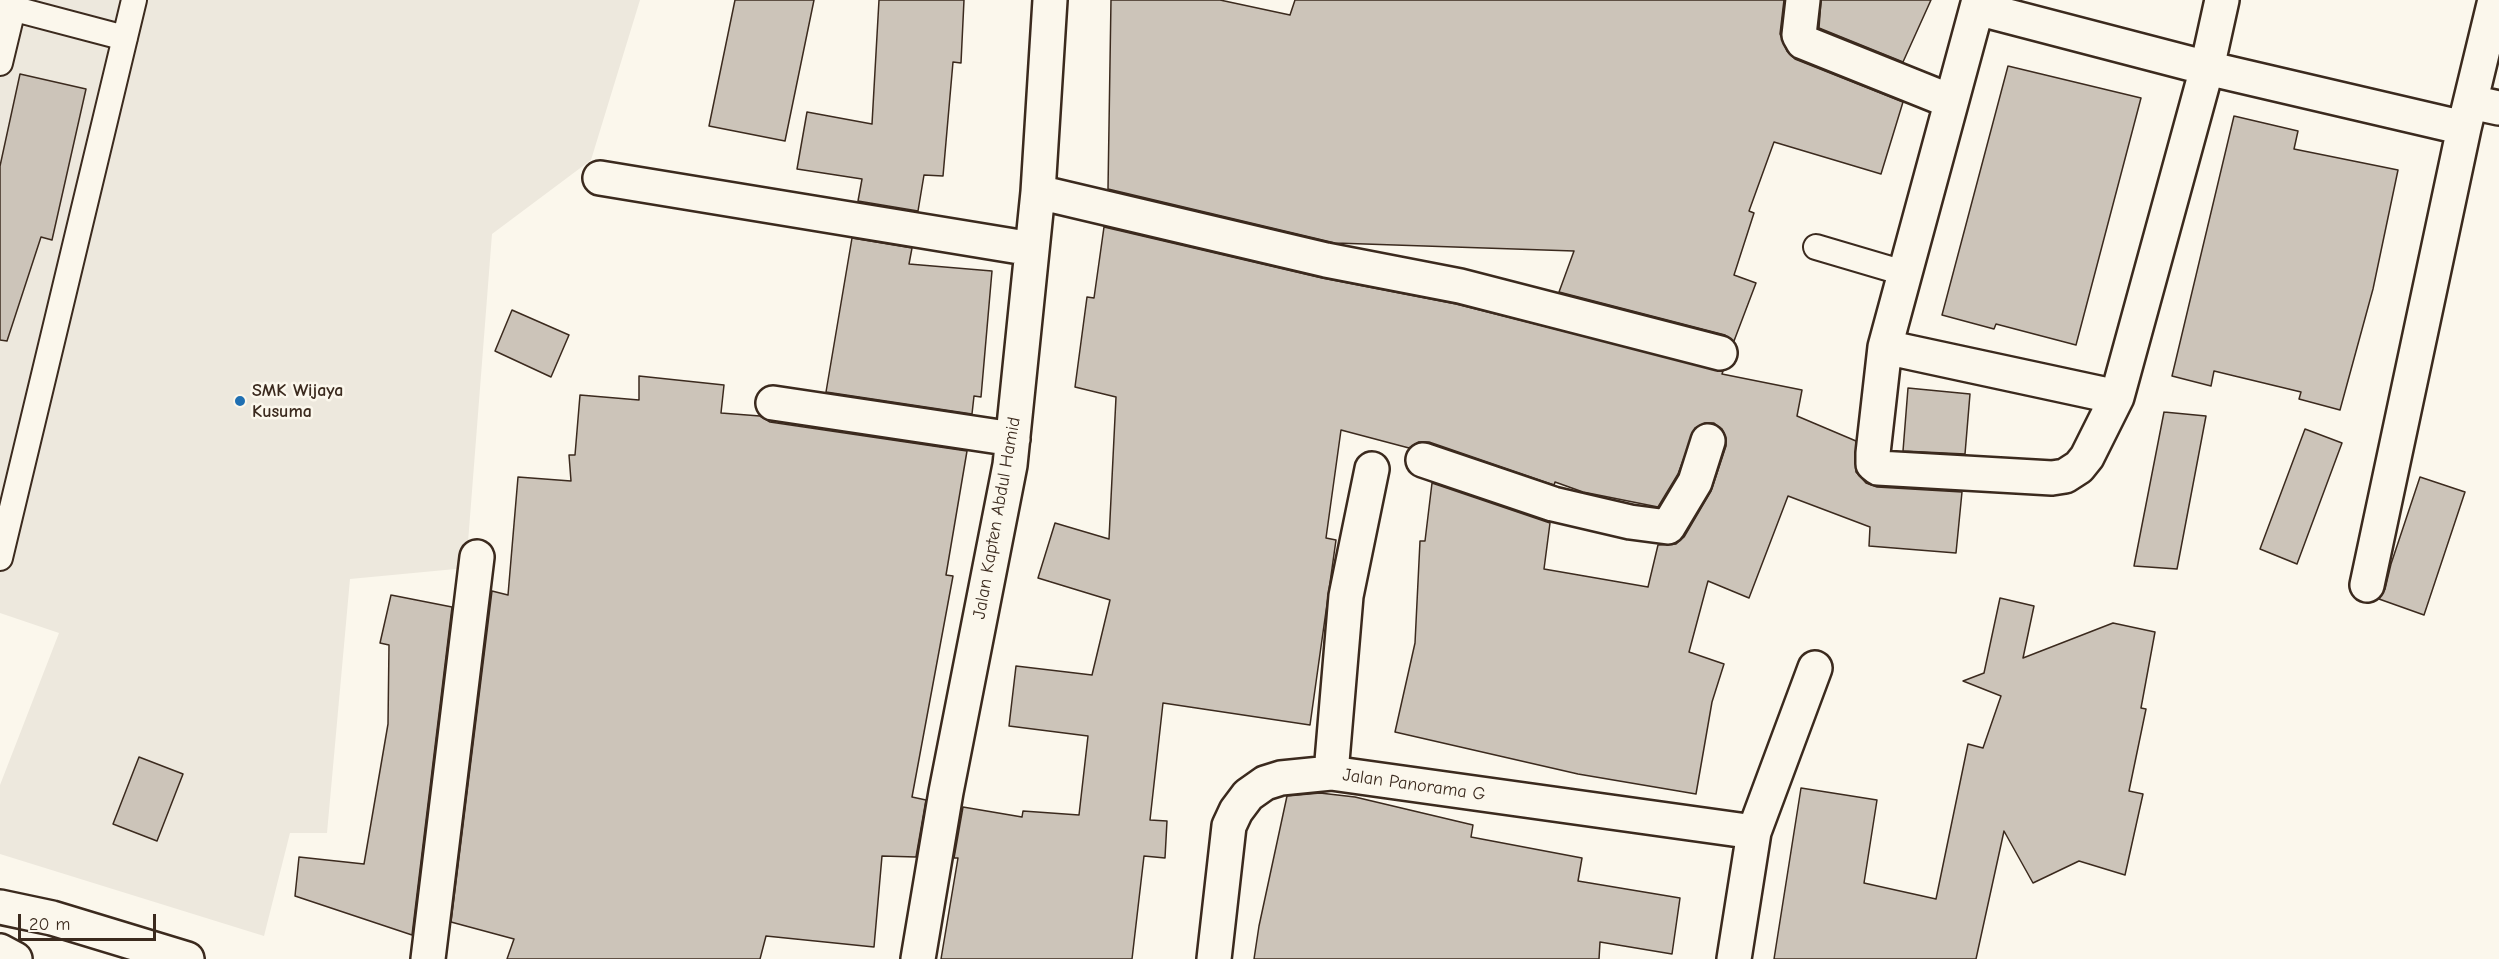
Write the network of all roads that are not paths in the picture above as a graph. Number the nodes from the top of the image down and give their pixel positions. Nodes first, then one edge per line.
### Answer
1 (134, 0) edge
2 (1050, 0) edge
3 (1803, 0) edge
4 (2222, 0) edge
5 (2495, 0) edge
6 (1978, 4) edge
7 (6, 7) edge
8 (125, 38) junction
9 (0, 63) edge
10 (2207, 68) junction
11 (1950, 101) junction
12 (2478, 113) edge
13 (600, 178) dead end
14 (1038, 192) junction
15 (1816, 247) dead end
16 (1032, 249) junction
17 (1904, 273) junction
18 (1885, 347) junction
19 (1720, 353) dead end
20 (2117, 397) junction
21 (773, 403) dead end
22 (1013, 439) junction
23 (1708, 441) dead end
24 (1423, 460) dead end
25 (1372, 469) dead end
26 (477, 557) dead end
27 (0, 558) edge
28 (2367, 585) dead end
29 (1815, 668) dead end
30 (1331, 773) junction
31 (1754, 832) junction
32 (0, 907) edge
33 (0, 951) edge
34 (15, 959) edge
35 (187, 959) edge
36 (428, 959) edge
37 (918, 959) edge
38 (1214, 959) edge
39 (1734, 959) edge

1 - 8 lane
2 - 14 street, Jalan Kapten Abdul Hamid
3 - 11 street
4 - 10 street
5 - 12 street
6 - 10 street
6 - 11 street
7 - 8 lane
7 - 9 lane
8 - 27 lane
10 - 12 street
10 - 20 street
11 - 17 street
12 - 28 street
13 - 16 street
14 - 16 street, Jalan Kapten Abdul Hamid
14 - 19 street
15 - 17 lane
16 - 22 street, Jalan Kapten Abdul Hamid
17 - 18 street
18 - 20 street
18 - 20 street
21 - 22 street
22 - 37 street, Jalan Kapten Abdul Hamid
23 - 24 street
25 - 30 street
26 - 36 street
29 - 31 street
30 - 31 street, Jalan Panorama G
30 - 38 street, Jalan Panorama G
31 - 39 street
32 - 35 street
33 - 34 street

